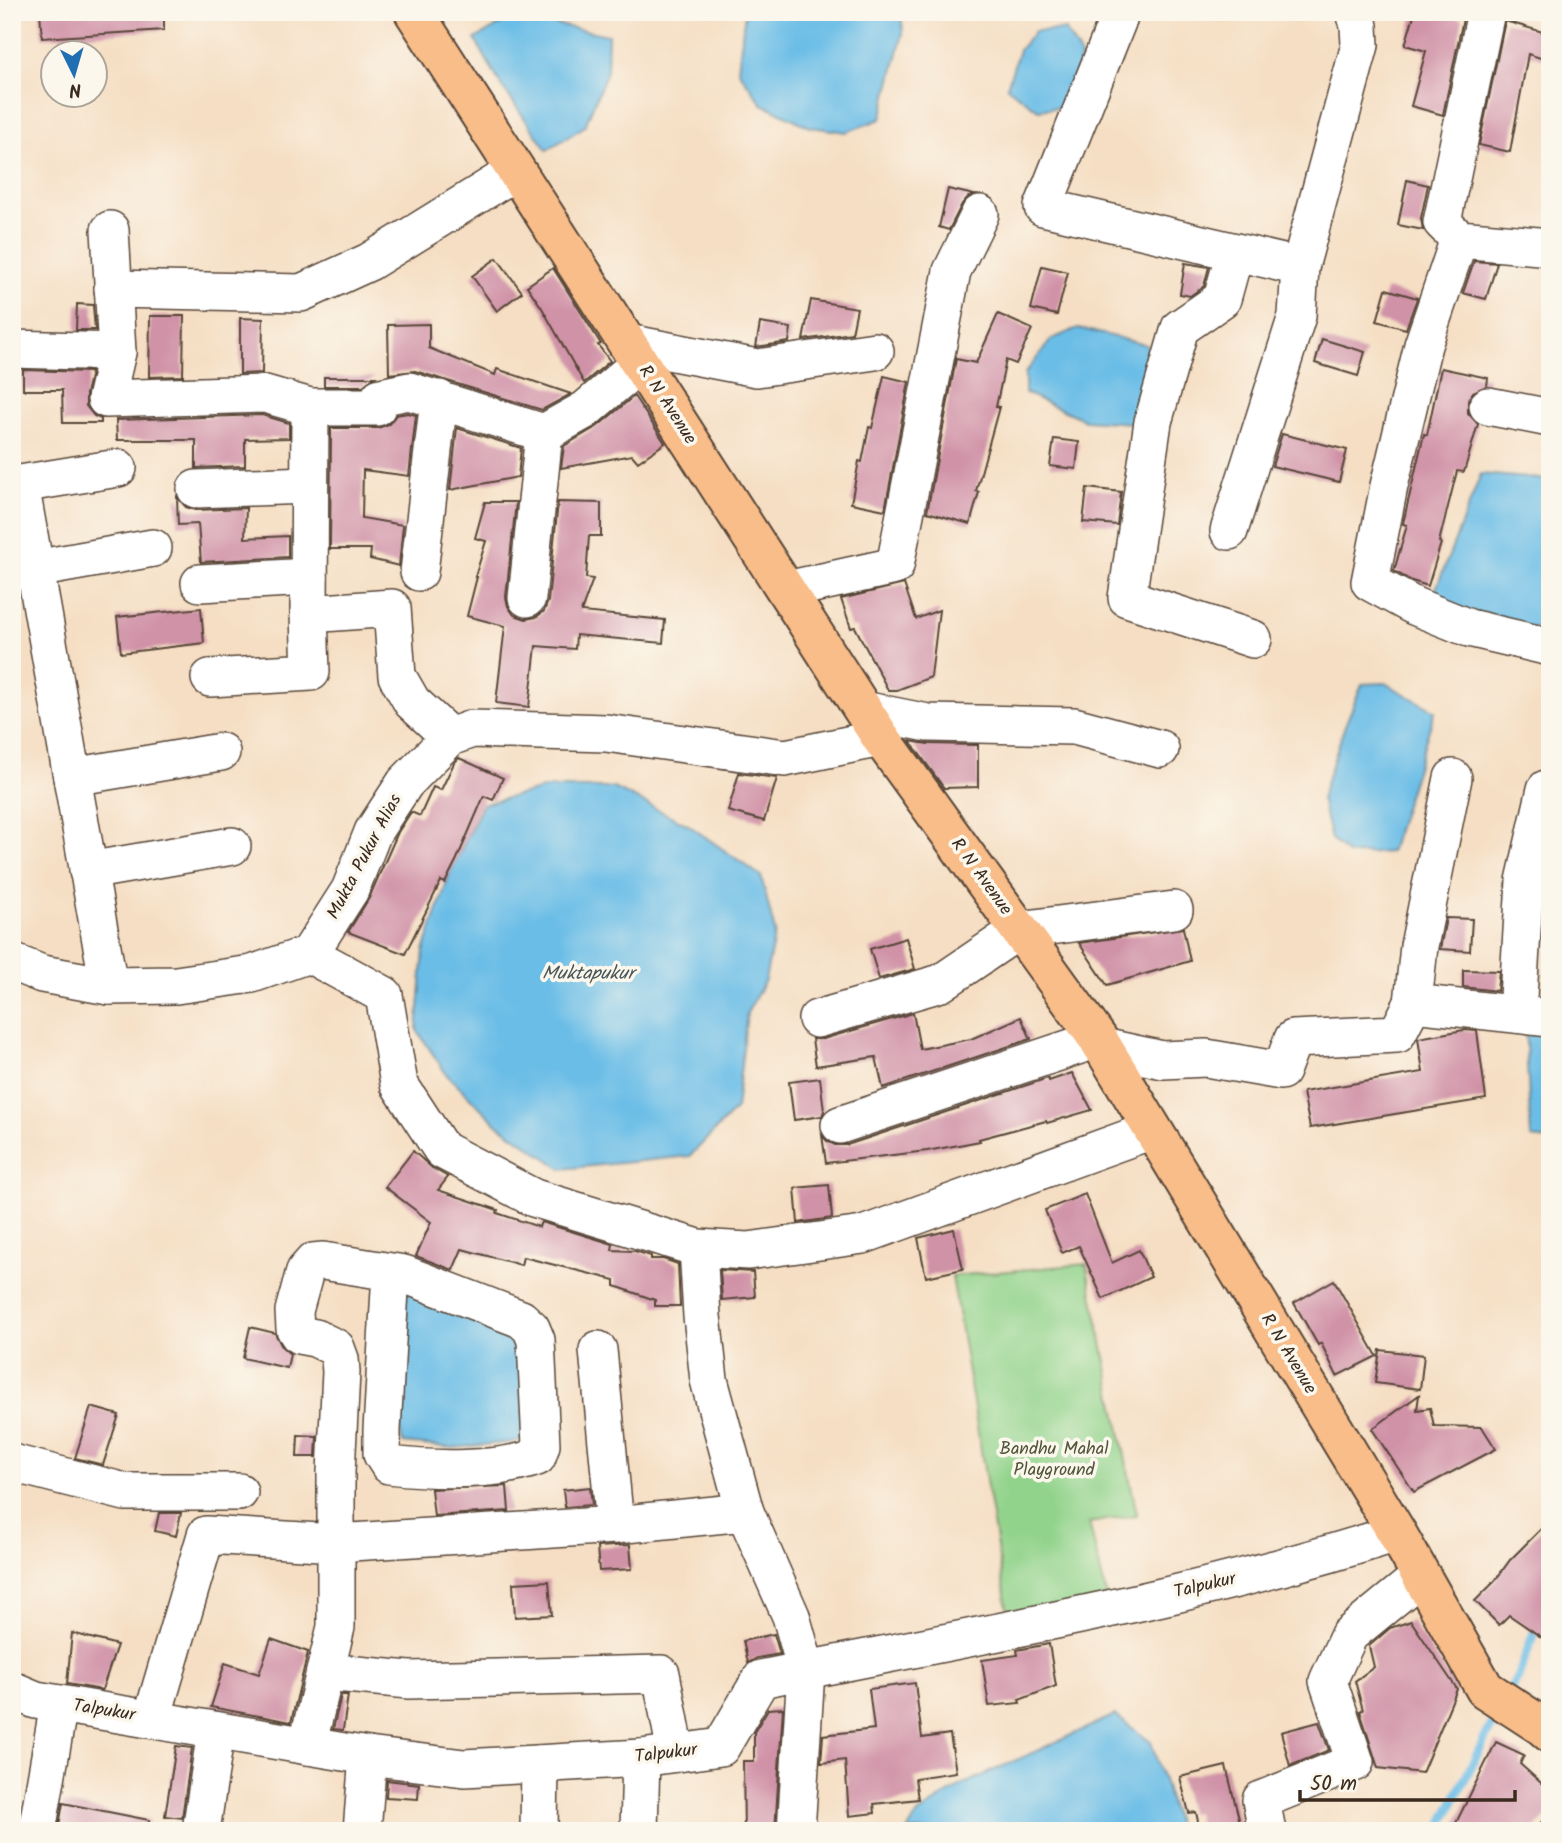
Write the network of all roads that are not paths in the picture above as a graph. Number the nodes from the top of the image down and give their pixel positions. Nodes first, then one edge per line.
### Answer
1 (414, 12) edge
2 (1121, 12) edge
3 (1355, 12) edge
4 (1486, 12) edge
5 (516, 171) junction
6 (980, 214) dead end
7 (110, 230) dead end
8 (1459, 239) junction
9 (1550, 247) edge
10 (1235, 252) junction
11 (1300, 267) junction
12 (113, 289) junction
13 (12, 349) edge
14 (874, 351) dead end
15 (117, 352) junction
16 (633, 353) junction
17 (439, 399) junction
18 (1488, 406) dead end
19 (310, 407) junction
20 (1550, 418) edge
21 (544, 433) junction
22 (118, 468) dead end
23 (309, 485) junction
24 (196, 489) dead end
25 (1229, 531) dead end
26 (153, 548) dead end
27 (35, 569) junction
28 (419, 572) dead end
29 (309, 577) junction
30 (200, 583) dead end
31 (786, 590) junction
32 (527, 598) dead end
33 (309, 614) junction
34 (1253, 639) dead end
35 (1550, 647) edge
36 (210, 678) dead end
37 (872, 724) junction
38 (450, 737) junction
39 (1160, 749) dead end
40 (222, 752) dead end
41 (72, 777) junction
42 (1453, 778) dead end
43 (1546, 789) dead end
44 (232, 846) dead end
45 (88, 871) junction
46 (1174, 909) dead end
47 (1019, 930) junction
48 (309, 954) junction
49 (12, 962) edge
50 (109, 986) junction
51 (1413, 1003) junction
52 (1533, 1016) edge
53 (817, 1019) dead end
54 (1100, 1043) junction
55 (840, 1125) dead end
56 (1152, 1130) junction
57 (698, 1248) junction
58 (391, 1272) junction
59 (598, 1350) dead end
60 (12, 1463) edge
61 (239, 1492) dead end
62 (745, 1512) junction
63 (615, 1525) junction
64 (1397, 1533) junction
65 (336, 1543) junction
66 (1421, 1576) junction
67 (806, 1670) junction
68 (325, 1672) junction
69 (12, 1690) edge
70 (59, 1704) junction
71 (1529, 1714) edge
72 (152, 1718) junction
73 (216, 1731) junction
74 (307, 1746) junction
75 (368, 1756) junction
76 (659, 1756) junction
77 (540, 1764) junction
78 (37, 1831) edge
79 (201, 1831) edge
80 (362, 1831) edge
81 (539, 1831) edge
82 (639, 1831) edge
83 (796, 1831) edge
84 (1267, 1831) edge

1 - 5 main road, R N Avenue
2 - 10 street
3 - 11 street
4 - 8 street
5 - 12 street
5 - 16 main road, R N Avenue
6 - 31 street
7 - 12 street
8 - 9 street
8 - 35 street
10 - 11 street
10 - 34 street
11 - 25 street
12 - 15 street
13 - 15 street
14 - 16 street
15 - 19 street
16 - 21 street
16 - 31 main road, R N Avenue
17 - 19 street
17 - 21 street
17 - 28 street
18 - 20 street
19 - 23 street
21 - 32 street
22 - 27 street
23 - 24 street
23 - 29 street
26 - 27 street
27 - 41 street
29 - 30 street
29 - 33 street
31 - 37 main road, R N Avenue
33 - 36 street
33 - 38 street
37 - 38 street
37 - 39 street
37 - 47 main road, R N Avenue
38 - 48 street, Mukta Pukur Alias
40 - 41 street
41 - 45 street
42 - 51 street
43 - 52 street
44 - 45 street
45 - 50 street
46 - 47 street
47 - 53 street
47 - 54 main road, R N Avenue
48 - 50 street
48 - 57 street
49 - 50 street
51 - 52 street
51 - 54 street
54 - 55 street
54 - 56 main road, R N Avenue
56 - 57 street
56 - 64 main road, R N Avenue
57 - 62 street
58 - 58 street
58 - 65 street
59 - 63 street
60 - 61 street
62 - 63 street
62 - 67 street
63 - 65 street
64 - 66 main road, R N Avenue
64 - 67 street, Talpukur
65 - 68 street
65 - 72 street
66 - 71 main road, R N Avenue
66 - 84 street
67 - 76 street, Talpukur
67 - 83 street
68 - 74 street
68 - 76 street
69 - 70 street, Talpukur
70 - 72 street, Talpukur
70 - 78 street
72 - 73 street, Talpukur
73 - 74 street, Talpukur
73 - 79 street
74 - 75 street, Talpukur
75 - 77 street, Talpukur
75 - 80 street
76 - 77 street, Talpukur
76 - 82 street
77 - 81 street

